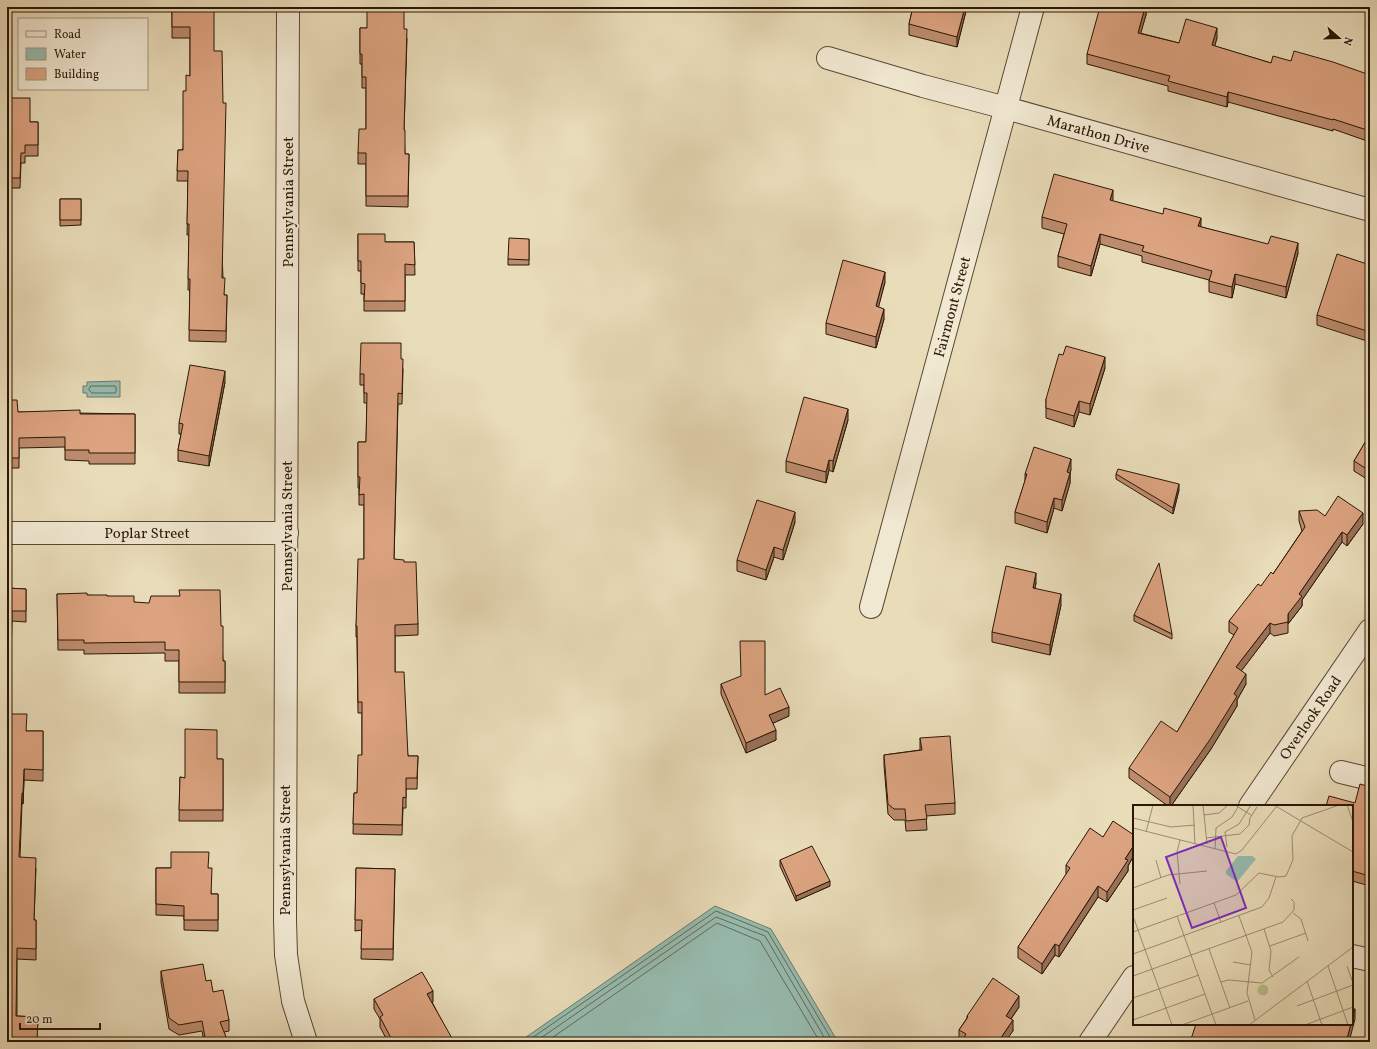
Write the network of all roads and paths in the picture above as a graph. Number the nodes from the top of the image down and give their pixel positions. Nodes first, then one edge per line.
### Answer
1 (288, 7) edge
2 (1033, 7) edge
3 (828, 58) dead end
4 (1006, 108) junction
5 (1370, 210) edge
6 (7, 533) edge
7 (287, 533) junction
8 (871, 607) dead end
9 (1370, 630) edge
10 (1341, 772) dead end
11 (1370, 779) edge
12 (1251, 805) edge
13 (1353, 956) edge
14 (1370, 960) edge
15 (1133, 978) edge
16 (306, 1042) edge
17 (1090, 1042) edge

1 - 7 street, Pennsylvania Street
2 - 4 street, Fairmont Street
3 - 4 street, Marathon Drive
4 - 5 street, Marathon Drive
4 - 8 street, Fairmont Street
6 - 7 street, Poplar Street
7 - 16 street, Pennsylvania Street
9 - 12 street, Overlook Road
10 - 11 street
13 - 14 street
15 - 17 street

